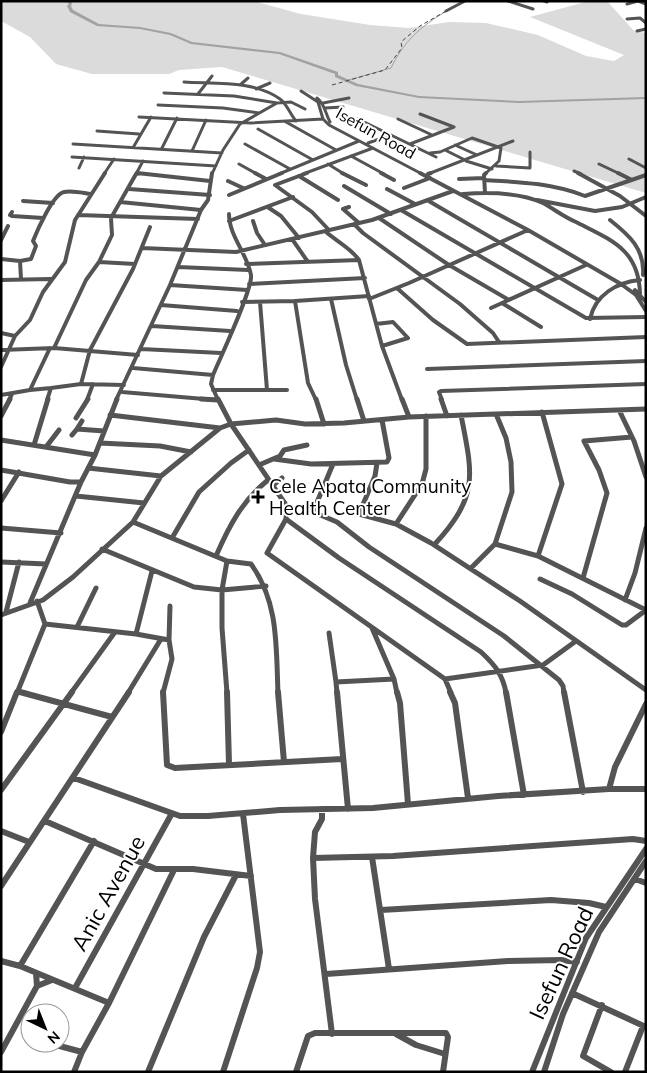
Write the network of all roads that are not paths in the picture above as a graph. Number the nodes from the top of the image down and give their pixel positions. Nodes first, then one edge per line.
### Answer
1 (464, 1) edge
2 (508, 1) edge
3 (520, 1) edge
4 (638, 1) edge
5 (515, 4) junction
6 (627, 4) dead end
7 (646, 4) edge
8 (533, 9) dead end
9 (446, 12) dead end
10 (627, 19) dead end
11 (646, 23) edge
12 (646, 29) edge
13 (636, 31) dead end
14 (212, 76) dead end
15 (248, 78) dead end
16 (184, 82) dead end
17 (270, 83) dead end
18 (206, 84) junction
19 (240, 85) junction
20 (256, 89) junction
21 (164, 93) dead end
22 (198, 94) junction
23 (349, 98) dead end
24 (282, 102) junction
25 (278, 103) junction
26 (323, 103) junction
27 (158, 105) dead end
28 (343, 107) dead end
29 (324, 108) junction
30 (305, 109) dead end
31 (260, 113) junction
32 (420, 114) dead end
33 (138, 117) dead end
34 (151, 117) junction
35 (177, 118) junction
36 (323, 119) junction
37 (358, 119) dead end
38 (398, 119) dead end
39 (206, 120) junction
40 (296, 121) junction
41 (241, 122) junction
42 (286, 122) junction
43 (258, 129) dead end
44 (97, 132) dead end
45 (345, 132) junction
46 (139, 134) junction
47 (391, 135) junction
48 (432, 135) junction
49 (359, 141) junction
50 (514, 141) dead end
51 (368, 143) junction
52 (73, 144) dead end
53 (245, 144) dead end
54 (410, 144) junction
55 (455, 145) junction
56 (134, 146) junction
57 (499, 147) junction
58 (162, 148) junction
59 (373, 148) junction
60 (337, 150) junction
61 (445, 150) junction
62 (192, 151) junction
63 (530, 152) dead end
64 (222, 153) junction
65 (430, 154) junction
66 (477, 155) junction
67 (351, 156) junction
68 (72, 157) dead end
69 (84, 157) junction
70 (436, 157) dead end
71 (114, 159) junction
72 (629, 159) dead end
73 (313, 160) junction
74 (466, 160) junction
75 (143, 161) junction
76 (239, 164) dead end
77 (328, 164) junction
78 (599, 164) dead end
79 (216, 166) junction
80 (494, 167) junction
81 (79, 168) dead end
82 (646, 168) edge
83 (290, 169) junction
84 (574, 171) dead end
85 (136, 174) junction
86 (646, 174) edge
87 (299, 176) junction
88 (429, 176) junction
89 (266, 179) junction
90 (459, 179) dead end
91 (484, 179) junction
92 (630, 179) junction
93 (394, 180) dead end
94 (210, 181) junction
95 (228, 181) dead end
96 (366, 185) dead end
97 (344, 186) dead end
98 (129, 188) junction
99 (244, 188) junction
100 (404, 188) dead end
101 (609, 188) junction
102 (387, 189) dead end
103 (453, 191) junction
104 (484, 193) junction
105 (91, 194) junction
106 (463, 194) junction
107 (229, 195) dead end
108 (210, 196) junction
109 (293, 197) junction
110 (646, 198) edge
111 (534, 199) junction
112 (338, 200) dead end
113 (427, 200) junction
114 (23, 201) dead end
115 (120, 202) junction
116 (53, 203) junction
117 (632, 203) junction
118 (415, 204) junction
119 (350, 207) dead end
120 (269, 208) junction
121 (201, 210) junction
122 (401, 210) junction
123 (12, 212) dead end
124 (229, 214) dead end
125 (390, 214) junction
126 (78, 215) junction
127 (646, 216) edge
128 (43, 218) junction
129 (111, 218) junction
130 (379, 218) junction
131 (198, 219) junction
132 (610, 220) dead end
133 (229, 221) junction
134 (253, 221) dead end
135 (356, 224) junction
136 (8, 226) dead end
137 (150, 227) dead end
138 (327, 230) junction
139 (528, 230) junction
140 (299, 238) junction
141 (1, 240) edge
142 (292, 240) junction
143 (499, 241) junction
144 (2, 245) edge
145 (265, 245) junction
146 (142, 248) junction
147 (186, 249) junction
148 (240, 251) junction
149 (475, 252) junction
150 (1, 259) edge
151 (359, 260) junction
152 (20, 261) junction
153 (100, 262) junction
154 (308, 262) junction
155 (645, 263) edge
156 (135, 264) junction
157 (246, 264) junction
158 (449, 264) junction
159 (586, 265) junction
160 (178, 267) junction
161 (248, 270) junction
162 (423, 277) junction
163 (560, 277) junction
164 (642, 277) edge
165 (365, 278) junction
166 (20, 279) junction
167 (51, 279) junction
168 (1, 280) edge
169 (249, 284) junction
170 (623, 284) junction
171 (170, 286) junction
172 (536, 288) junction
173 (398, 289) junction
174 (247, 290) junction
175 (643, 296) edge
176 (369, 297) junction
177 (331, 299) junction
178 (509, 300) junction
179 (598, 300) junction
180 (296, 301) junction
181 (242, 302) junction
182 (260, 302) junction
183 (646, 302) edge
184 (502, 303) junction
185 (161, 305) junction
186 (491, 308) dead end
187 (237, 311) junction
188 (646, 311) edge
189 (646, 317) edge
190 (590, 319) junction
191 (376, 324) junction
192 (152, 326) junction
193 (541, 327) dead end
194 (230, 331) junction
195 (1, 334) edge
196 (15, 336) junction
197 (646, 337) edge
198 (499, 342) junction
199 (382, 346) junction
200 (52, 348) junction
201 (141, 349) junction
202 (1, 350) edge
203 (10, 350) junction
204 (90, 350) junction
205 (221, 353) junction
206 (138, 355) junction
207 (646, 361) edge
208 (1, 367) edge
209 (132, 368) junction
210 (427, 369) dead end
211 (212, 375) junction
212 (82, 384) junction
213 (93, 384) junction
214 (646, 384) edge
215 (124, 385) junction
216 (51, 388) junction
217 (30, 390) junction
218 (213, 390) junction
219 (267, 390) junction
220 (287, 390) dead end
221 (122, 392) junction
222 (12, 394) junction
223 (1, 395) edge
224 (218, 400) junction
225 (3, 407) edge
226 (619, 410) junction
227 (646, 410) edge
228 (542, 412) junction
229 (496, 414) junction
230 (110, 415) junction
231 (461, 415) junction
232 (1, 416) edge
233 (426, 416) junction
234 (447, 416) junction
235 (409, 417) junction
236 (76, 418) dead end
237 (382, 420) junction
238 (82, 421) dead end
239 (364, 421) junction
240 (231, 424) junction
241 (324, 424) junction
242 (220, 428) junction
243 (77, 429) junction
244 (59, 430) dead end
245 (104, 431) junction
246 (72, 435) dead end
247 (632, 437) junction
248 (1, 440) edge
249 (100, 443) junction
250 (34, 445) junction
251 (307, 445) dead end
252 (46, 447) junction
253 (249, 450) junction
254 (191, 452) junction
255 (95, 455) junction
256 (274, 459) junction
257 (377, 463) junction
258 (334, 464) junction
259 (259, 465) junction
260 (88, 468) junction
261 (1, 470) edge
262 (19, 472) junction
263 (161, 476) junction
264 (646, 477) edge
265 (282, 478) dead end
266 (268, 480) junction
267 (70, 482) junction
268 (82, 482) junction
269 (272, 486) junction
270 (79, 488) junction
271 (76, 496) junction
272 (1, 501) edge
273 (144, 503) junction
274 (286, 518) junction
275 (133, 522) junction
276 (396, 524) junction
277 (1, 528) edge
278 (646, 528) edge
279 (61, 533) junction
280 (172, 538) junction
281 (495, 544) junction
282 (434, 546) junction
283 (102, 549) junction
284 (216, 556) junction
285 (538, 556) junction
286 (227, 561) junction
287 (1, 562) edge
288 (19, 562) junction
289 (46, 564) junction
290 (471, 568) junction
291 (152, 570) junction
292 (583, 578) junction
293 (540, 579) dead end
294 (266, 586) junction
295 (96, 588) dead end
296 (222, 590) junction
297 (625, 600) junction
298 (37, 601) junction
299 (30, 603) junction
300 (170, 606) dead end
301 (646, 610) edge
302 (3, 613) edge
303 (46, 624) junction
304 (77, 628) junction
305 (371, 628) junction
306 (115, 632) junction
307 (329, 633) dead end
308 (136, 634) junction
309 (161, 639) junction
310 (169, 640) junction
311 (576, 640) junction
312 (543, 665) junction
313 (500, 671) junction
314 (394, 679) junction
315 (445, 679) junction
316 (336, 682) junction
317 (646, 690) edge
318 (18, 691) junction
319 (63, 704) junction
320 (646, 704) edge
321 (4, 717) edge
322 (112, 718) junction
323 (1, 732) edge
324 (342, 759) junction
325 (284, 762) junction
326 (229, 764) junction
327 (74, 778) junction
328 (610, 789) junction
329 (646, 789) edge
330 (1, 790) edge
331 (583, 792) junction
332 (524, 795) junction
333 (468, 798) junction
334 (408, 804) junction
335 (322, 809) junction
336 (348, 809) junction
337 (242, 814) junction
338 (171, 815) junction
339 (45, 821) junction
340 (1, 831) edge
341 (94, 841) junction
342 (646, 841) edge
343 (30, 842) junction
344 (646, 848) edge
345 (372, 857) junction
346 (313, 858) junction
347 (646, 861) edge
348 (145, 864) junction
349 (174, 870) junction
350 (236, 875) junction
351 (251, 876) junction
352 (635, 879) junction
353 (646, 883) edge
354 (1, 886) edge
355 (606, 907) junction
356 (381, 910) junction
357 (1, 961) edge
358 (577, 962) junction
359 (20, 966) junction
360 (389, 969) junction
361 (36, 973) junction
362 (326, 974) junction
363 (52, 980) junction
364 (37, 986) junction
365 (75, 988) junction
366 (572, 993) junction
367 (109, 1003) junction
368 (602, 1006) junction
369 (645, 1026) edge
370 (396, 1033) junction
371 (332, 1034) junction
372 (70, 1049) edge
373 (1, 1052) edge
374 (82, 1052) junction
375 (445, 1054) junction
376 (74, 1072) edge
377 (148, 1072) edge
378 (223, 1072) edge
379 (296, 1072) edge
380 (443, 1072) edge
381 (532, 1072) edge
382 (544, 1072) edge
383 (611, 1072) edge
384 (625, 1072) edge

1 - 9 street
2 - 5 street
3 - 5 street
4 - 6 street
4 - 7 street
5 - 8 street
10 - 11 street
12 - 13 street
14 - 18 street
15 - 19 street
16 - 18 street
17 - 20 street
18 - 19 street
18 - 22 street
19 - 20 street
20 - 24 street
21 - 22 street
22 - 25 street
23 - 26 street
24 - 25 street
24 - 30 street
24 - 40 street
25 - 31 street
26 - 29 street, Isefun Road
26 - 36 street, Isefun Road
27 - 31 street
28 - 29 street
29 - 45 street, Isefun Road
31 - 41 street
32 - 48 street
33 - 34 street
34 - 35 street
34 - 46 street
35 - 39 street
35 - 58 street
36 - 40 street
36 - 45 street, Isefun Road
37 - 47 street
38 - 48 street
39 - 41 street
39 - 62 street
40 - 42 street
41 - 42 street
41 - 64 street
42 - 60 street
43 - 73 street
44 - 46 street
45 - 49 street, Isefun Road
45 - 51 street, Isefun Road
46 - 56 street
47 - 51 street
47 - 54 street
48 - 54 street
49 - 59 street, Isefun Road
49 - 60 street
50 - 57 street
51 - 88 street, Isefun Road
52 - 56 street
53 - 83 street
54 - 65 street
55 - 57 street
55 - 61 street
55 - 66 street
56 - 58 street
57 - 66 street
57 - 80 street
58 - 62 street
59 - 67 street
59 - 88 street, Isefun Road
60 - 73 street
61 - 65 street
61 - 74 street
62 - 64 street
63 - 80 street
64 - 79 street
65 - 70 street
66 - 74 street
67 - 77 street
67 - 93 street
68 - 69 street
69 - 71 street
69 - 81 street
71 - 75 street
71 - 105 street
72 - 82 street
73 - 83 street
74 - 80 street
74 - 88 street
75 - 79 street
75 - 85 street
76 - 89 street
77 - 87 street
77 - 96 street
78 - 92 street
79 - 94 street
80 - 91 street
83 - 89 street
84 - 101 street
85 - 94 street
85 - 98 street
86 - 92 street
87 - 109 street
87 - 112 street
88 - 100 street
88 - 103 street, Isefun Road
88 - 106 street, Isefun Road
89 - 99 street
90 - 91 street
91 - 101 street
91 - 104 street
92 - 101 street
94 - 108 street
95 - 99 street
97 - 125 street
98 - 108 street
98 - 115 street
99 - 107 street
101 - 117 street
102 - 118 street
103 - 113 street
103 - 139 street, Isefun Road
104 - 106 street
104 - 111 street
105 - 116 street
105 - 126 street
106 - 170 street, Isefun Road
108 - 121 street
109 - 120 street
109 - 138 street
110 - 117 street
111 - 117 street
111 - 164 street
113 - 118 street
113 - 143 street
114 - 116 street
115 - 121 street
115 - 129 street
116 - 128 street
117 - 127 street
118 - 122 street
119 - 135 street
120 - 133 street
120 - 140 street
121 - 131 street
122 - 125 street
122 - 149 street
123 - 128 street
124 - 133 street
125 - 130 street
126 - 129 street
126 - 167 street
128 - 152 street
129 - 131 street
129 - 153 street
130 - 135 street
130 - 158 street
131 - 147 street
132 - 155 street
133 - 148 street
134 - 145 street
135 - 138 street
135 - 162 street
136 - 141 street
137 - 146 street
138 - 140 street
138 - 151 street
139 - 143 street
139 - 159 street, Isefun Road
140 - 142 street
141 - 144 street
142 - 145 street
142 - 154 street
143 - 149 street
143 - 163 street
145 - 148 street
146 - 147 street
146 - 156 street
147 - 148 street
147 - 160 street
148 - 157 street
149 - 158 street
149 - 172 street
150 - 152 street
151 - 154 street
151 - 165 street
152 - 166 street
153 - 156 street
153 - 200 street
154 - 157 street
155 - 164 street
156 - 204 street
157 - 161 street
158 - 162 street
158 - 178 street
159 - 163 street
159 - 170 street, Isefun Road
160 - 161 street
160 - 171 street
161 - 169 street
162 - 173 street
162 - 198 street
163 - 172 street
163 - 179 street
164 - 170 street
164 - 175 street
165 - 169 street
165 - 176 street
166 - 167 street
166 - 168 street
167 - 196 street
169 - 174 street
170 - 175 street, Isefun Road
170 - 179 street
170 - 188 street, Isefun Road
171 - 174 street
171 - 185 street
172 - 178 street
172 - 190 street
173 - 176 street
173 - 198 street
174 - 181 street
175 - 183 street, Isefun Road
176 - 177 street
176 - 191 street
177 - 180 street
177 - 239 street
178 - 184 street
179 - 190 street
180 - 182 street
180 - 241 street
181 - 182 street
181 - 187 street
182 - 219 street
184 - 186 street
184 - 193 street
185 - 187 street
185 - 192 street
187 - 194 street
189 - 190 street
191 - 199 street
191 - 199 street
192 - 194 street
192 - 201 street
194 - 205 street
195 - 196 street
196 - 203 street
197 - 198 street
199 - 235 street
200 - 203 street
200 - 204 street
200 - 217 street
201 - 205 street
201 - 206 street
202 - 203 street
203 - 208 street
204 - 206 street
204 - 212 street
205 - 211 street
206 - 209 street
207 - 210 street
209 - 211 street
209 - 215 street
211 - 218 street
212 - 213 street
212 - 216 street
213 - 215 street
213 - 236 street
214 - 234 street
215 - 221 street
216 - 217 street
216 - 250 street
217 - 222 street
218 - 219 street
218 - 224 street
219 - 220 street
221 - 224 street
221 - 230 street
222 - 223 street
222 - 225 street
224 - 240 street
225 - 232 street
226 - 227 street
226 - 228 street
226 - 247 street
228 - 229 street
228 - 285 street
229 - 231 street
229 - 281 street
230 - 242 street
230 - 245 street
231 - 234 street
231 - 282 street
233 - 234 street
233 - 235 street
233 - 276 street
235 - 237 street
237 - 239 street
237 - 257 street
238 - 243 street
239 - 241 street
240 - 241 street
240 - 242 street
240 - 253 street
242 - 254 street
243 - 245 street
243 - 246 street
244 - 252 street
245 - 249 street
247 - 264 street
247 - 292 street
248 - 250 street
249 - 254 street
249 - 255 street
250 - 252 street
251 - 256 street
252 - 255 street
253 - 259 street
253 - 280 street
254 - 263 street
255 - 260 street
256 - 258 street
256 - 259 street
257 - 258 street
257 - 276 street
258 - 312 street
259 - 266 street
260 - 263 street
260 - 268 street
261 - 262 street
262 - 267 street
262 - 272 street
263 - 273 street
265 - 269 street
266 - 269 street
266 - 284 street
267 - 268 street
267 - 270 street
268 - 270 street
269 - 274 street
270 - 271 street
271 - 273 street
271 - 279 street
273 - 275 street
274 - 305 street
274 - 313 street
275 - 280 street
275 - 283 street
276 - 282 street
277 - 279 street
278 - 297 street
279 - 289 street
280 - 284 street
281 - 285 street
281 - 290 street
282 - 290 street
283 - 291 street
283 - 298 street
284 - 286 street
285 - 292 street
286 - 294 street
286 - 296 street
287 - 288 street
288 - 289 street
288 - 302 street
289 - 299 street
290 - 311 street
291 - 296 street
291 - 308 street
292 - 297 street
293 - 301 street
294 - 296 street
294 - 325 street
295 - 304 street
296 - 326 street
297 - 301 street
298 - 299 street
298 - 303 street
299 - 302 street
300 - 310 street
303 - 304 street
303 - 318 street
304 - 306 street
305 - 314 street
305 - 315 street
306 - 308 street
306 - 319 street
307 - 316 street
308 - 309 street
309 - 310 street
309 - 322 street
310 - 326 street
311 - 312 street
311 - 317 street
312 - 313 street
312 - 331 street
313 - 315 street
313 - 332 street
314 - 316 street
314 - 334 street
315 - 333 street
316 - 324 street
318 - 319 street
318 - 321 street
319 - 322 street
319 - 330 street
320 - 328 street
321 - 323 street
322 - 327 street
324 - 325 street
324 - 336 street
325 - 326 street
327 - 338 street
327 - 339 street
328 - 329 street
328 - 331 street
331 - 332 street
332 - 333 street
333 - 334 street
334 - 336 street
335 - 336 street
335 - 337 street
335 - 346 street
337 - 338 street
337 - 351 street
338 - 348 street, Anic Avenue
339 - 341 street
339 - 343 street
340 - 343 street
341 - 348 street
341 - 359 street
342 - 345 street
343 - 354 street
344 - 355 street, Isefun Road
345 - 346 street
345 - 356 street
346 - 362 street
347 - 352 street, Isefun Road
348 - 349 street
348 - 365 street, Anic Avenue
349 - 350 street
349 - 367 street
350 - 351 street
350 - 377 street
351 - 378 street
352 - 353 street
352 - 366 street, Isefun Road
355 - 356 street
355 - 358 street, Isefun Road
356 - 360 street
357 - 359 street
358 - 360 street
358 - 381 street, Isefun Road
359 - 361 street
360 - 362 street
361 - 363 street
361 - 364 street
362 - 371 street
363 - 364 street
363 - 365 street
364 - 373 street
365 - 367 street
366 - 368 street
366 - 382 street, Isefun Road
367 - 374 street
368 - 369 street
368 - 383 street
369 - 384 street
370 - 371 street
370 - 375 street
370 - 375 street
371 - 379 street
372 - 374 street
374 - 376 street
375 - 380 street

